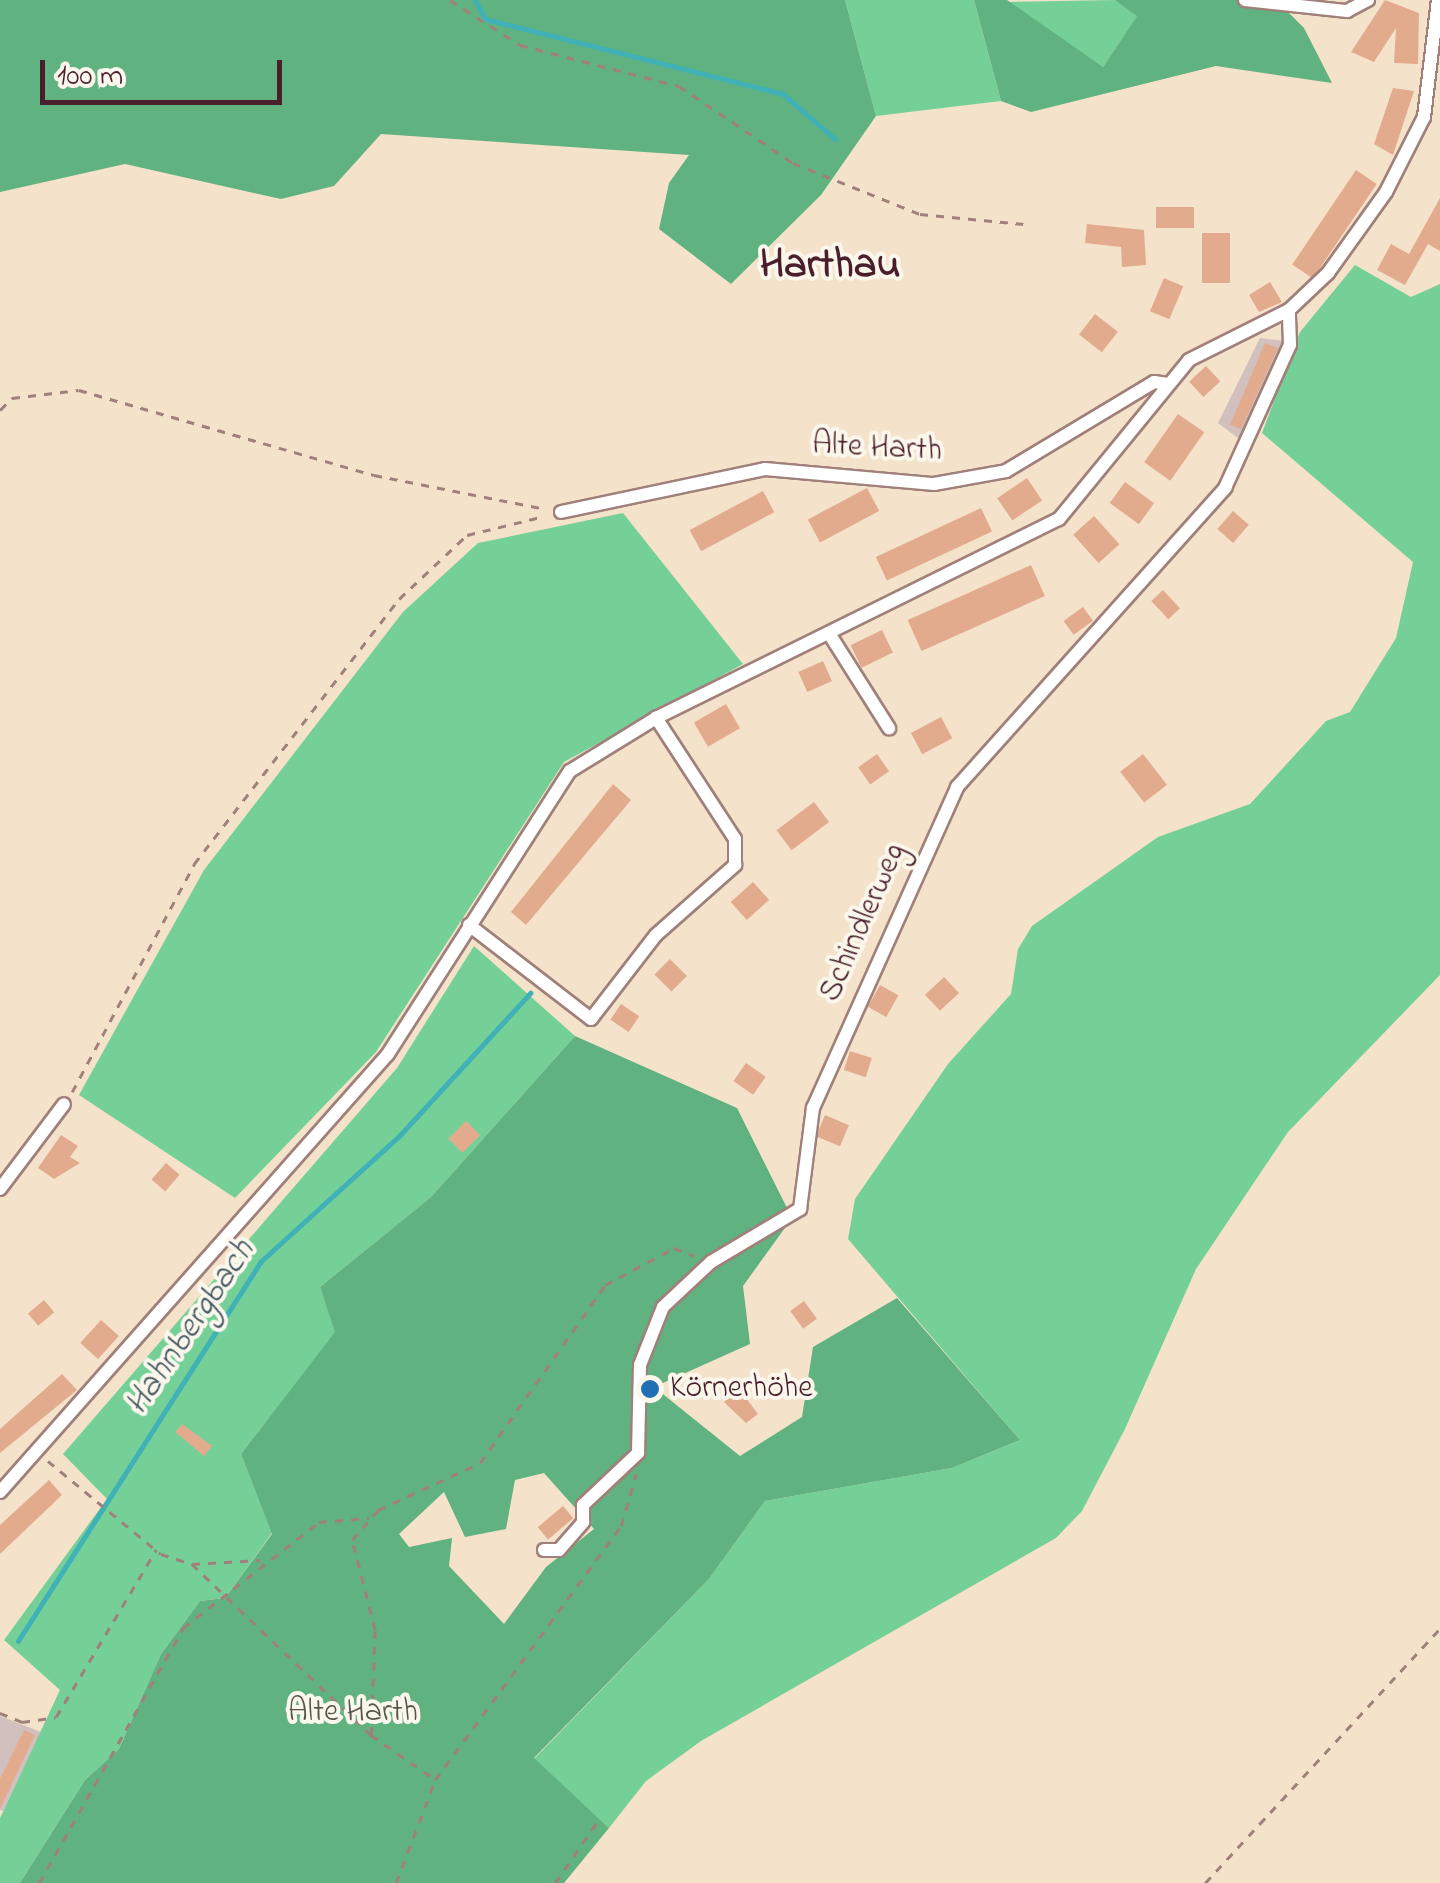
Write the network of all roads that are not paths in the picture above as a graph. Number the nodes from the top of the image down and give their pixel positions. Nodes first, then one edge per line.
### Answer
1 (1245, 0) edge
2 (1368, 0) edge
3 (1438, 0) edge
4 (1290, 310) junction
5 (1168, 384) junction
6 (561, 512) road end
7 (832, 638) junction
8 (656, 718) junction
9 (890, 728) dead end
10 (469, 925) junction
11 (64, 1104) road end
12 (0, 1188) edge
13 (0, 1492) edge
14 (544, 1550) dead end

1 - 2 street
3 - 4 street, Alte Harth
4 - 5 street, Alte Harth
4 - 14 street, Schindlerweg
5 - 6 street, Alte Harth
5 - 7 street, Alte Harth
7 - 8 street, Alte Harth
7 - 9 street
8 - 10 street, Alte Harth
8 - 10 street
10 - 13 street, Alte Harth
11 - 12 street

